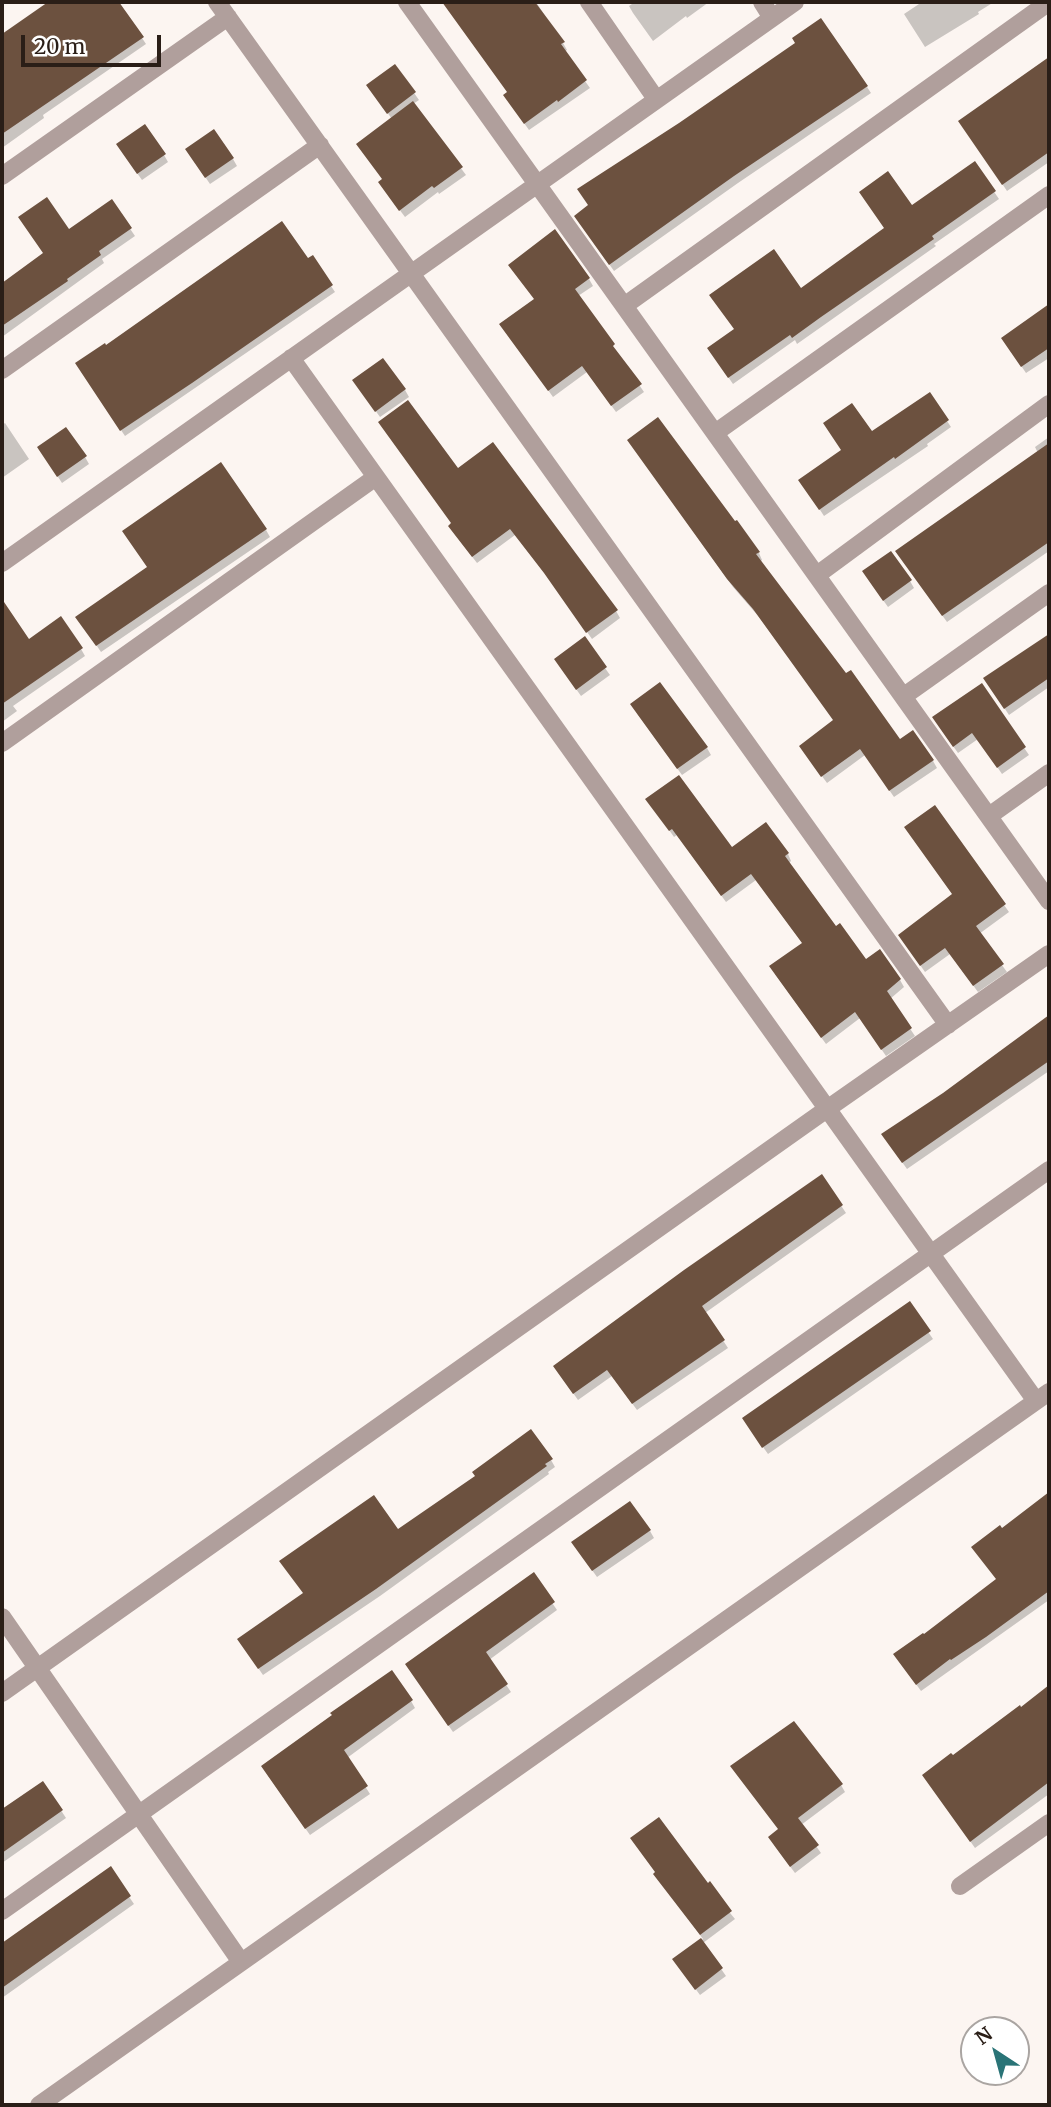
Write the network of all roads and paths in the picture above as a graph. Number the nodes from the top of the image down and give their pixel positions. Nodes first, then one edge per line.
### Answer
1 (407, 2) edge
2 (589, 2) edge
3 (761, 2) edge
4 (795, 2) edge
5 (1049, 2) edge
6 (222, 9) edge
7 (772, 18) junction
8 (656, 99) junction
9 (320, 145) junction
10 (2, 176) edge
11 (537, 184) junction
12 (1049, 195) edge
13 (411, 274) junction
14 (624, 306) junction
15 (290, 358) junction
16 (2, 370) edge
17 (1049, 404) edge
18 (715, 433) junction
19 (376, 477) junction
20 (2, 563) edge
21 (817, 575) junction
22 (1049, 593) edge
23 (904, 696) junction
24 (2, 743) edge
25 (1049, 773) edge
26 (989, 816) junction
27 (1049, 901) edge
28 (1049, 954) edge
29 (948, 1025) junction
30 (827, 1109) junction
31 (1049, 1170) edge
32 (930, 1254) junction
33 (1042, 1396) edge
34 (2, 1617) edge
35 (37, 1668) junction
36 (2, 1693) edge
37 (139, 1814) junction
38 (1049, 1823) edge
39 (960, 1886) dead end
40 (2, 1911) edge
41 (242, 1962) junction
42 (39, 2105) edge

1 - 11 street
2 - 8 street
3 - 7 street
4 - 7 street
5 - 14 street
6 - 9 street
6 - 10 street
7 - 8 street
8 - 11 street
9 - 13 street
9 - 16 street
11 - 13 street
11 - 14 street
12 - 18 street
13 - 15 street
13 - 29 street
14 - 18 street
15 - 19 street
15 - 20 street
17 - 21 street
18 - 21 street
19 - 24 street
19 - 30 street
21 - 23 street
22 - 23 street
23 - 26 street
25 - 26 street
26 - 27 street
28 - 29 street
29 - 30 street
30 - 32 street
30 - 35 street
31 - 32 street
32 - 33 street
32 - 37 street
33 - 41 street
34 - 35 street
35 - 36 street
35 - 37 street
37 - 40 street
37 - 41 street
38 - 39 street
41 - 42 street

